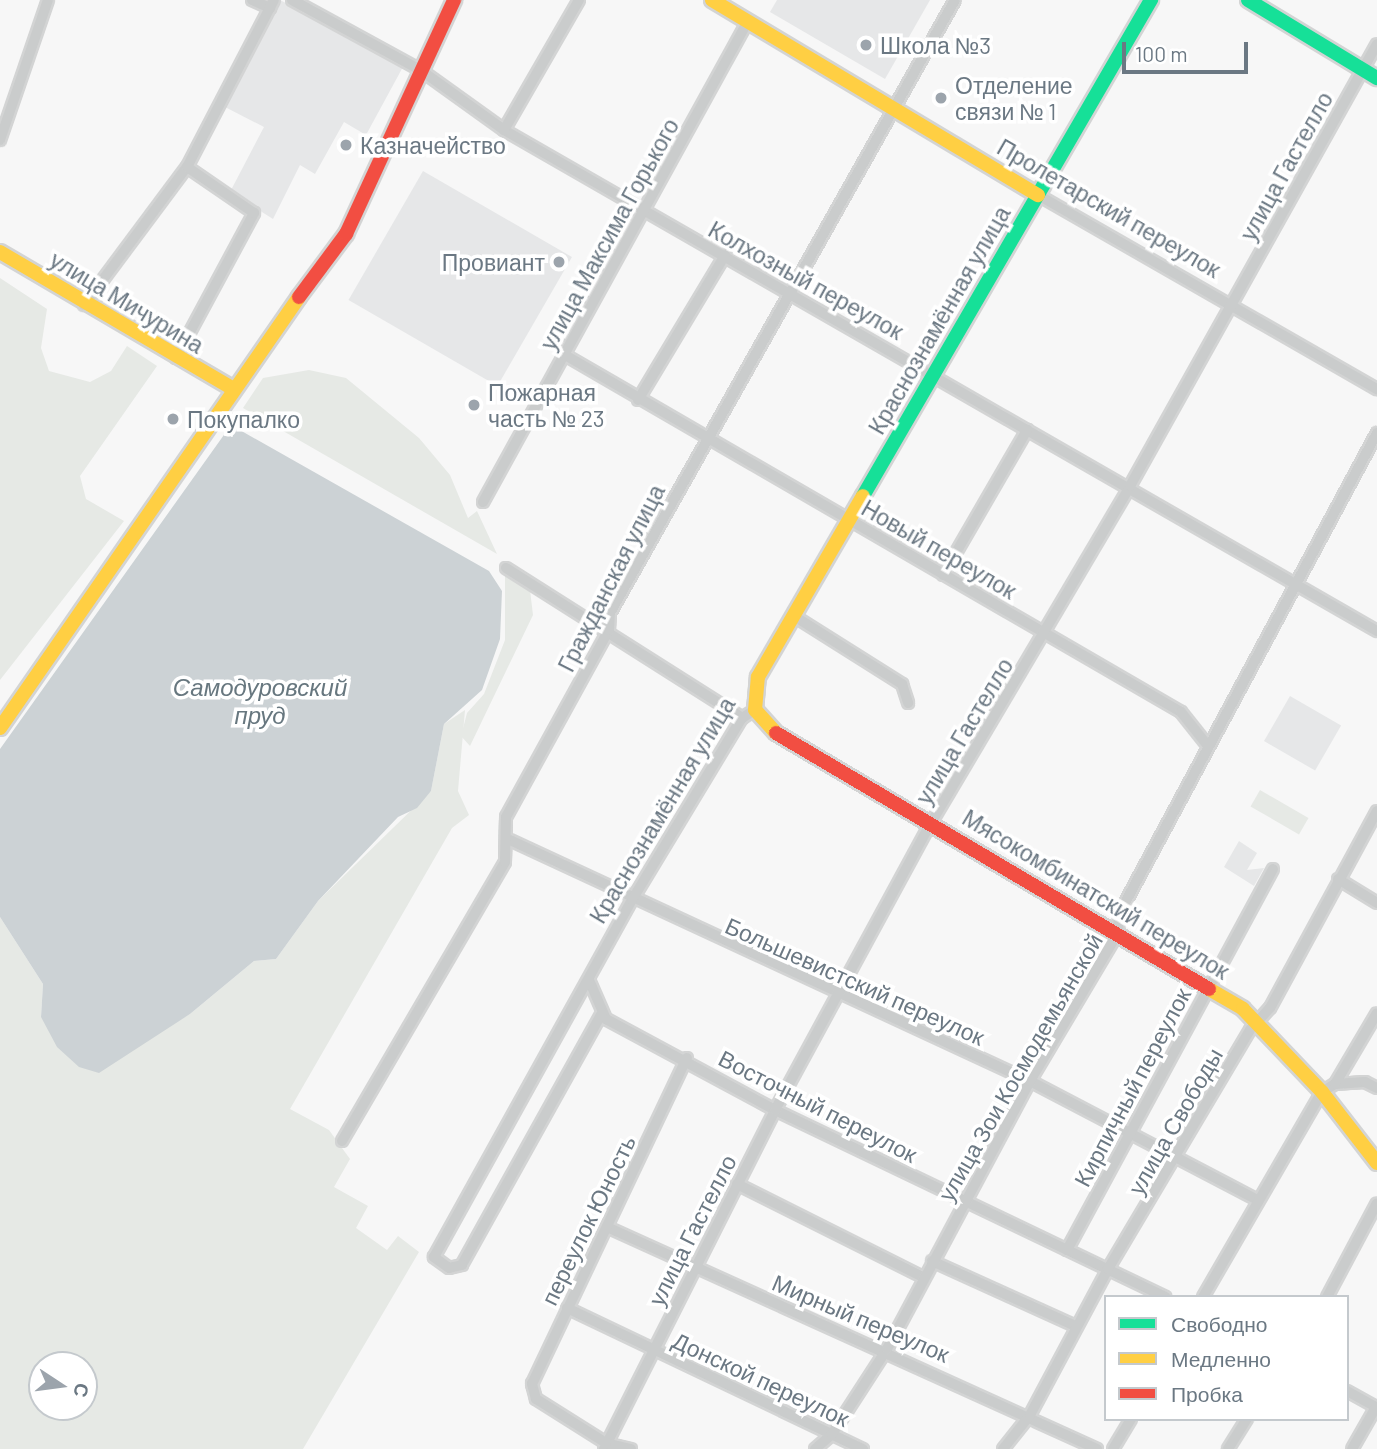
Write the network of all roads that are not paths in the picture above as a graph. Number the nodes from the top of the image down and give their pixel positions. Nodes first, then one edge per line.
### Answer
1 (48, 0) edge
2 (252, 0) edge
3 (292, 0) edge
4 (454, 0) edge
5 (579, 0) edge
6 (712, 0) edge
7 (955, 0) edge
8 (1151, 0) edge
9 (1248, 0) edge
10 (272, 4) edge
11 (748, 21) junction
12 (1377, 44) edge
13 (1362, 69) junction
14 (422, 71) junction
15 (1377, 78) edge
16 (894, 109) junction
17 (503, 130) junction
18 (0, 139) edge
19 (187, 167) junction
20 (1038, 195) junction
21 (645, 211) junction
22 (0, 252) edge
23 (724, 255) junction
24 (789, 290) junction
25 (84, 304) junction
26 (1231, 304) junction
27 (565, 355) junction
28 (176, 358) junction
29 (935, 375) junction
30 (232, 388) junction
31 (1377, 389) edge
32 (638, 400) junction
33 (1027, 430) junction
34 (1377, 433) edge
35 (704, 440) junction
36 (1130, 486) junction
37 (483, 502) dead end
38 (850, 519) junction
39 (506, 568) dead end
40 (943, 575) junction
41 (1297, 586) junction
42 (794, 616) junction
43 (609, 630) junction
44 (1377, 631) edge
45 (1045, 632) junction
46 (908, 703) dead end
47 (755, 710) junction
48 (742, 718) junction
49 (0, 728) edge
50 (1208, 746) junction
51 (1377, 811) edge
52 (931, 823) junction
53 (510, 840) junction
54 (1273, 869) dead end
55 (1338, 879) junction
56 (632, 900) junction
57 (1377, 903) edge
58 (1118, 933) junction
59 (589, 980) junction
60 (1207, 986) junction
61 (838, 996) junction
62 (602, 1013) junction
63 (1377, 1013) edge
64 (1259, 1022) junction
65 (687, 1058) junction
66 (1030, 1081) junction
67 (1335, 1084) junction
68 (1377, 1088) edge
69 (1322, 1092) junction
70 (775, 1110) junction
71 (1128, 1133) junction
72 (342, 1141) dead end
73 (1178, 1158) junction
74 (1377, 1163) edge
75 (737, 1184) junction
76 (1258, 1200) junction
77 (965, 1202) junction
78 (1377, 1203) edge
79 (607, 1227) junction
80 (1067, 1250) junction
81 (932, 1261) junction
82 (693, 1268) junction
83 (1108, 1269) junction
84 (923, 1277) junction
85 (1161, 1295) edge
86 (1204, 1295) edge
87 (1328, 1295) edge
88 (567, 1308) junction
89 (1075, 1326) junction
90 (652, 1349) junction
91 (887, 1349) junction
92 (1349, 1392) edge
93 (1376, 1407) edge
94 (1030, 1415) junction
95 (1130, 1421) edge
96 (1246, 1421) edge
97 (832, 1434) junction
98 (605, 1446) edge
99 (631, 1449) edge
100 (815, 1449) edge
101 (863, 1449) edge
102 (1003, 1449) edge
103 (1097, 1449) edge
104 (1113, 1449) edge
105 (1228, 1449) edge
106 (1352, 1449) edge

1 - 18 street
2 - 10 street
3 - 14 street, Колхозный переулок
4 - 14 main road
5 - 17 street
6 - 11 main road, Пролетарский переулок
7 - 16 street, Гражданская улица
8 - 20 main road, Краснознамённая улица
9 - 13 main road
10 - 19 street
11 - 16 main road, Пролетарский переулок
11 - 21 street, улица Максима Горького
12 - 13 street, улица Гастелло
13 - 15 main road
13 - 26 street, улица Гастелло
14 - 17 street, Колхозный переулок
14 - 30 main road
16 - 20 main road, Пролетарский переулок
16 - 24 street, Гражданская улица
17 - 21 street, Колхозный переулок
19 - 25 street
19 - 28 street
20 - 26 street, Пролетарский переулок
20 - 29 main road, Краснознамённая улица
21 - 23 street, Колхозный переулок
21 - 27 street, улица Максима Горького
22 - 25 main road, улица Мичурина
23 - 24 street, Колхозный переулок
23 - 32 street
24 - 29 street, Колхозный переулок
24 - 35 street, Гражданская улица
25 - 28 main road, улица Мичурина
26 - 31 street, Пролетарский переулок
26 - 36 street, улица Гастелло
27 - 32 street, Новый переулок
27 - 37 street, улица Максима Горького
28 - 30 main road, улица Мичурина
29 - 33 street, Колхозный переулок
29 - 38 main road, Краснознамённая улица
30 - 49 main road
32 - 35 street, Новый переулок
33 - 36 street, Колхозный переулок
33 - 40 street
34 - 41 street, улица Зои Космодемьянской
35 - 38 street, Новый переулок
35 - 43 street, Гражданская улица
36 - 41 street, Колхозный переулок
36 - 45 street, улица Гастелло
38 - 40 street, Новый переулок
38 - 42 main road, Краснознамённая улица
39 - 43 street
40 - 45 street, Новый переулок
41 - 44 street, Колхозный переулок
41 - 50 street, улица Зои Космодемьянской
42 - 46 street
42 - 47 main road, Краснознамённая улица
43 - 48 street
43 - 53 street, Гражданская улица
45 - 50 street, Новый переулок
45 - 52 street, улица Гастелло
47 - 48 street, Краснознамённая улица
47 - 52 main road, Мясокомбинатский переулок
48 - 56 street, Краснознамённая улица
50 - 58 street, улица Зои Космодемьянской
51 - 55 street, улица Свободы
52 - 58 main road, Мясокомбинатский переулок
52 - 61 street, улица Гастелло
53 - 56 street, Большевистский переулок
53 - 72 street, Гражданская улица
54 - 60 street, Кирпичный переулок
55 - 57 street
55 - 64 street, улица Свободы
56 - 59 street, Краснознамённая улица
56 - 61 street, Большевистский переулок
58 - 60 main road, Мясокомбинатский переулок
58 - 66 street, улица Зои Космодемьянской
59 - 62 street
59 - 62 street, Краснознамённая улица
60 - 64 main road, Мясокомбинатский переулок
60 - 71 street, Кирпичный переулок
61 - 66 street, Большевистский переулок
61 - 70 street, улица Гастелло
62 - 65 street, Восточный переулок
63 - 67 street
64 - 69 main road, Мясокомбинатский переулок
64 - 73 street, улица Свободы
65 - 70 street, Восточный переулок
65 - 79 street, переулок Юность
66 - 71 street, Большевистский переулок
66 - 77 street, улица Зои Космодемьянской
67 - 68 street
67 - 69 street
69 - 74 main road, Мясокомбинатский переулок
69 - 76 street
70 - 75 street, улица Гастелло
70 - 77 street, Восточный переулок
71 - 73 street, Большевистский переулок
71 - 80 street, Кирпичный переулок
73 - 76 street, Большевистский переулок
73 - 83 street, улица Свободы
75 - 82 street, улица Гастелло
75 - 84 street
76 - 86 street
77 - 80 street, Восточный переулок
77 - 81 street, улица Зои Космодемьянской
78 - 87 street
79 - 82 street, Мирный переулок
79 - 88 street, переулок Юность
80 - 83 street, Восточный переулок
81 - 84 street, улица Зои Космодемьянской
81 - 89 street
82 - 90 street, улица Гастелло
82 - 91 street, Мирный переулок
83 - 85 street, Восточный переулок
83 - 89 street, улица Свободы
84 - 91 street, улица Зои Космодемьянской
88 - 90 street, Донской переулок
88 - 98 street, переулок Юность
89 - 94 street, улица Свободы
90 - 97 street, Донской переулок
90 - 98 street, улица Гастелло
91 - 94 street, Мирный переулок
91 - 97 street, улица Зои Космодемьянской
92 - 93 street
93 - 106 street
94 - 102 street, улица Свободы
94 - 103 street, Мирный переулок
95 - 104 street
96 - 105 street
97 - 100 street, улица Зои Космодемьянской
97 - 101 street, Донской переулок
98 - 99 street

